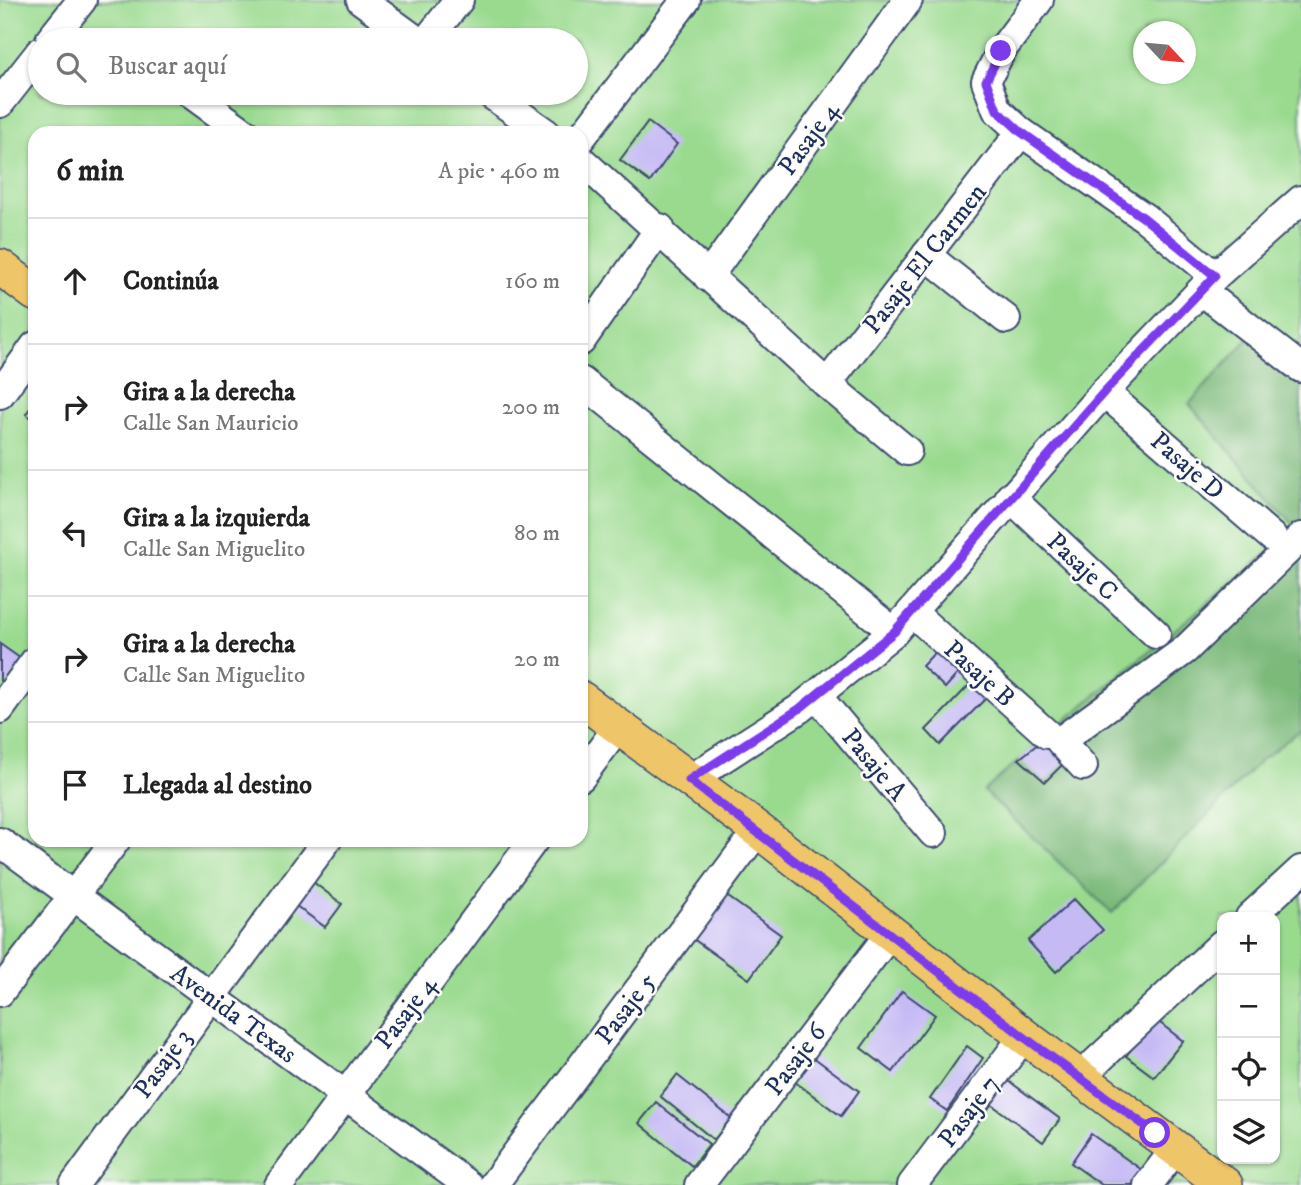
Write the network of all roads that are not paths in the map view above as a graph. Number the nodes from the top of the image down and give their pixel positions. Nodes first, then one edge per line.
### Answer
1 (82, 0) edge
2 (361, 0) edge
3 (459, 0) edge
4 (687, 0) edge
5 (908, 0) edge
6 (1039, 0) edge
7 (60, 28) edge
8 (400, 28) edge
9 (437, 28) edge
10 (28, 67) edge
11 (0, 103) edge
12 (206, 105) edge
13 (506, 105) edge
14 (235, 126) edge
15 (536, 126) edge
16 (588, 129) edge
17 (1021, 132) junction
18 (588, 166) edge
19 (1301, 200) edge
20 (660, 228) junction
21 (926, 255) junction
22 (0, 267) edge
23 (708, 276) junction
24 (1209, 284) junction
25 (28, 288) edge
26 (1006, 319) dead end
27 (588, 331) edge
28 (28, 356) edge
29 (1301, 368) edge
30 (827, 384) junction
31 (588, 386) edge
32 (1104, 392) junction
33 (0, 394) edge
34 (907, 451) dead end
35 (1010, 497) junction
36 (1272, 537) dead end
37 (1301, 537) edge
38 (903, 622) junction
39 (1156, 634) dead end
40 (28, 671) edge
41 (816, 695) junction
42 (588, 704) edge
43 (0, 709) edge
44 (618, 727) junction
45 (1047, 734) dead end
46 (1083, 766) dead end
47 (588, 768) edge
48 (689, 780) junction
49 (758, 830) junction
50 (933, 834) dead end
51 (0, 842) edge
52 (111, 847) edge
53 (322, 847) edge
54 (529, 847) edge
55 (1301, 870) edge
56 (74, 896) junction
57 (1255, 912) edge
58 (891, 932) junction
59 (1217, 949) edge
60 (0, 992) edge
61 (211, 996) junction
62 (1024, 1037) junction
63 (1079, 1078) junction
64 (343, 1094) junction
65 (1176, 1148) junction
66 (74, 1185) edge
67 (279, 1185) edge
68 (468, 1185) edge
69 (493, 1185) edge
70 (699, 1185) edge
71 (912, 1185) edge
72 (1148, 1185) edge
73 (1224, 1185) edge

1 - 7 street
2 - 8 street
3 - 9 street
4 - 16 street
5 - 23 street, Pasaje 4
6 - 17 street
10 - 11 street
12 - 14 street
13 - 15 street
17 - 21 street, Pasaje El Carmen
17 - 24 street
18 - 20 street
19 - 24 street
20 - 23 street
20 - 27 street
21 - 26 street
21 - 30 street, Pasaje El Carmen
22 - 25 main road
23 - 30 street
24 - 29 street
24 - 32 street
28 - 33 street
30 - 34 street
31 - 38 street, Pasaje B
32 - 35 street
32 - 36 street, Pasaje D
35 - 38 street
35 - 39 street, Pasaje C
37 - 46 street
38 - 41 street
38 - 45 street, Pasaje B
40 - 43 street
41 - 48 street
41 - 50 street, Pasaje A
42 - 44 main road
44 - 47 street
44 - 48 main road
48 - 49 main road
49 - 58 main road
49 - 69 street, Pasaje 5
51 - 56 street, Avenida Texas
52 - 56 street
53 - 61 street, Pasaje 3
54 - 64 street, Pasaje 4
55 - 57 street
56 - 60 street
56 - 61 street, Avenida Texas
58 - 62 main road
58 - 70 street, Pasaje 6
59 - 63 street
61 - 64 street, Avenida Texas
61 - 66 street, Pasaje 3
62 - 63 main road
62 - 71 street, Pasaje 7
63 - 65 main road
64 - 67 street, Pasaje 4
64 - 68 street, Avenida Texas
65 - 72 street
65 - 73 main road

